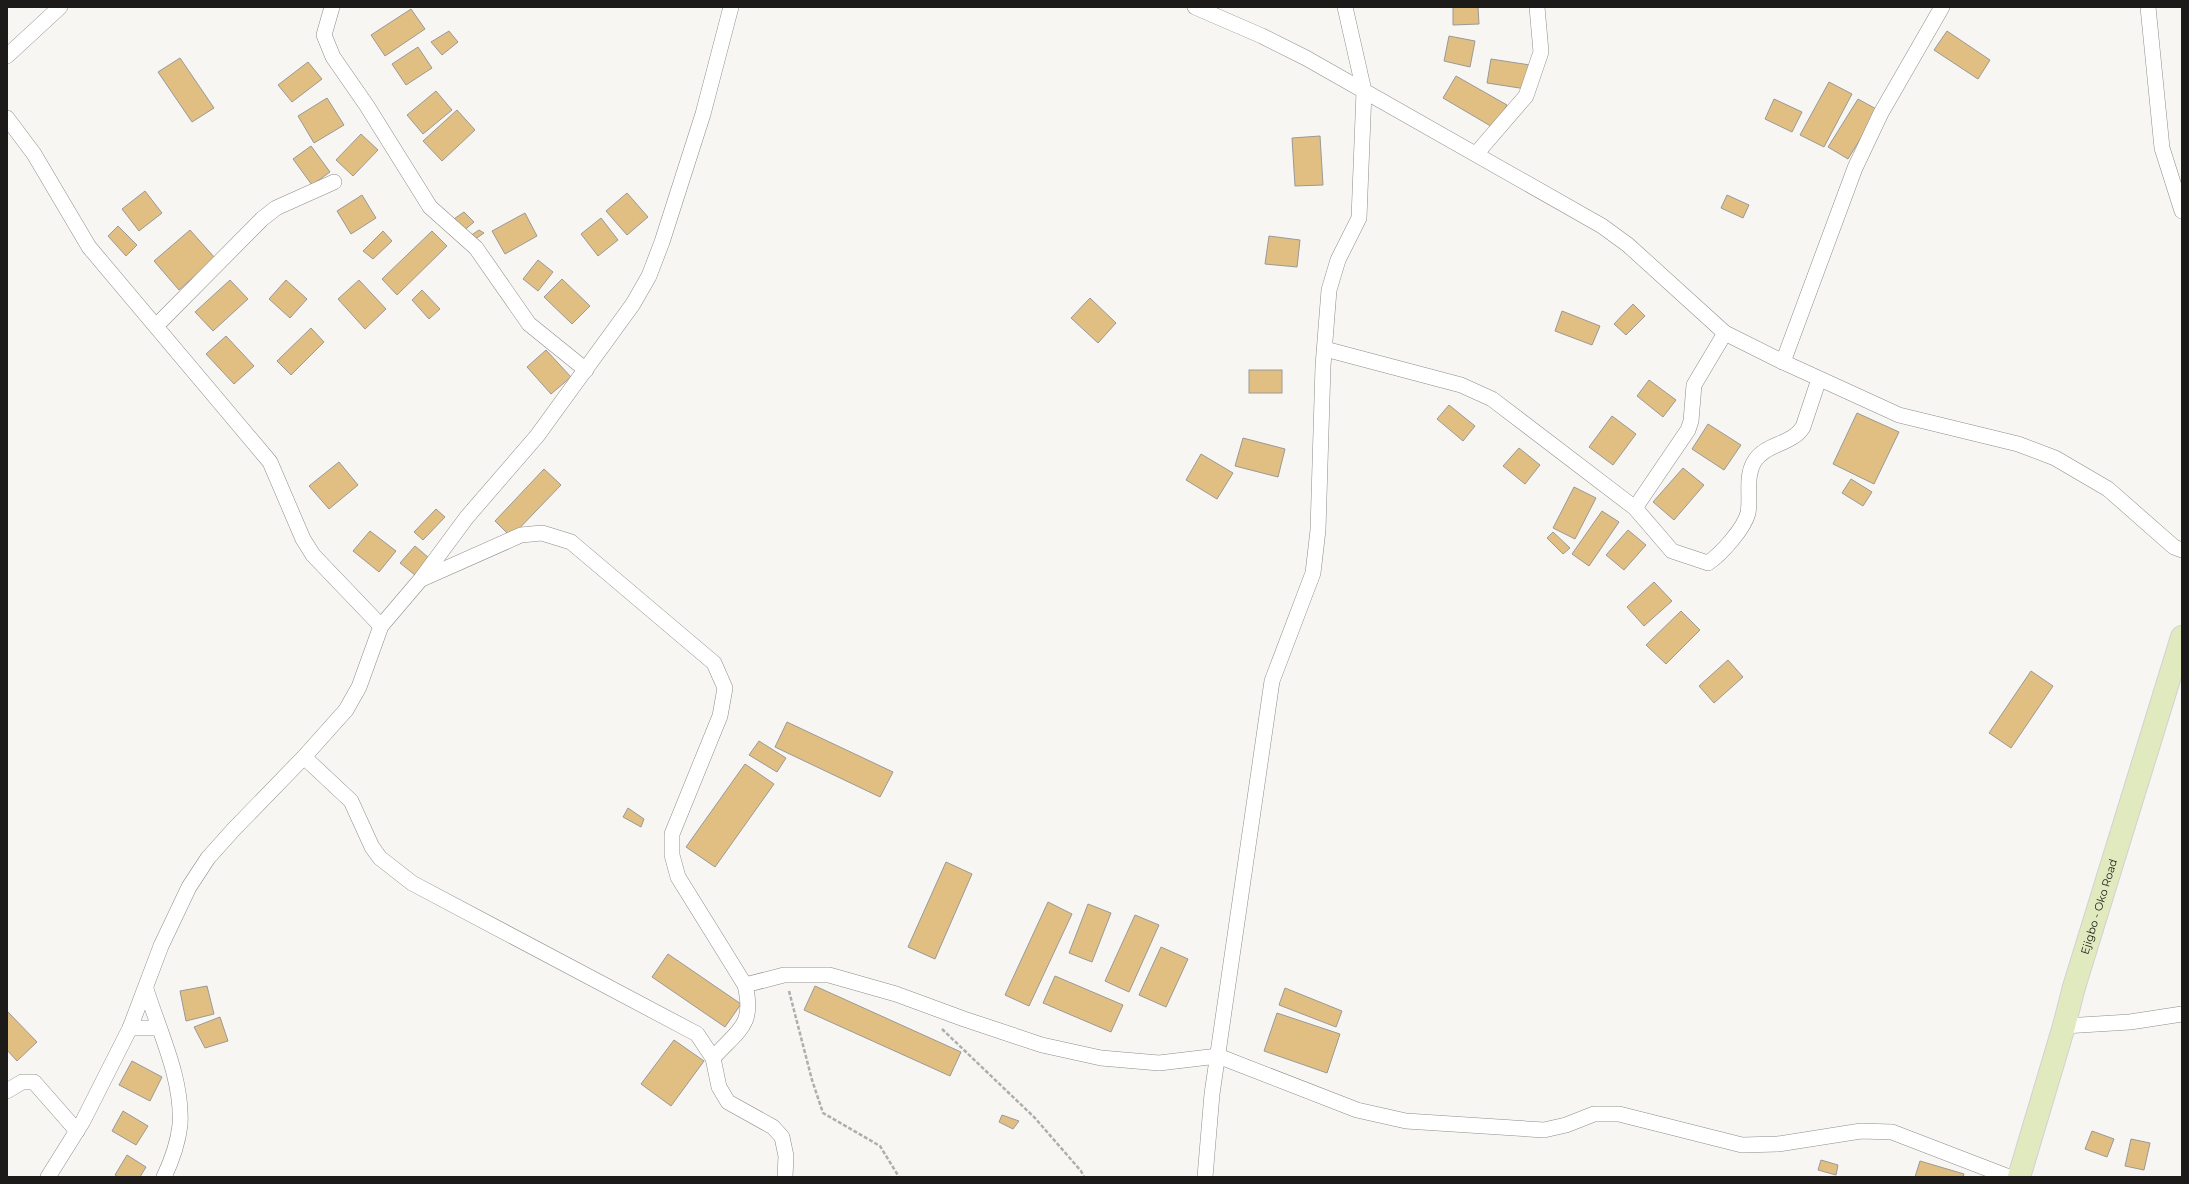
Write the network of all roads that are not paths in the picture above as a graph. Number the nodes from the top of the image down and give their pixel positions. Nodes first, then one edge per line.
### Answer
1 (59, 7) edge
2 (332, 7) edge
3 (731, 7) edge
4 (1195, 7) edge
5 (1345, 7) edge
6 (1537, 7) edge
7 (1942, 7) edge
8 (2148, 7) edge
9 (7, 56) edge
10 (1364, 91) junction
11 (7, 118) edge
12 (1476, 154) junction
13 (334, 182) dead end
14 (2182, 211) edge
15 (156, 326) junction
16 (1725, 333) junction
17 (1325, 349) junction
18 (1783, 362) junction
19 (586, 370) junction
20 (1818, 379) junction
21 (1635, 508) junction
22 (2182, 550) edge
23 (421, 579) junction
24 (381, 626) junction
25 (2182, 637) edge
26 (304, 758) junction
27 (745, 985) junction
28 (146, 989) junction
29 (2182, 1014) edge
30 (2064, 1026) junction
31 (130, 1028) junction
32 (158, 1028) junction
33 (1218, 1056) junction
34 (713, 1058) junction
35 (7, 1091) edge
36 (77, 1131) junction
37 (48, 1177) edge
38 (164, 1177) edge
39 (785, 1177) edge
40 (1206, 1177) edge
41 (2009, 1177) edge
42 (2019, 1177) edge

1 - 9 street
2 - 19 street
3 - 19 street
4 - 10 street
5 - 10 street
6 - 12 street
7 - 18 street
8 - 14 street
10 - 12 street
10 - 17 street
11 - 15 street
12 - 16 street
13 - 15 street
15 - 24 street
16 - 18 street
16 - 21 street
17 - 21 street
17 - 33 street
18 - 20 street
19 - 23 street
20 - 21 street
20 - 22 street
23 - 24 street
23 - 27 street
24 - 26 street
25 - 30 main road, Ejigbo - Oko Road
26 - 28 street
26 - 34 street
27 - 33 street
27 - 34 street
28 - 31 street
28 - 32 street
29 - 30 street
30 - 42 main road, Ejigbo - Oko Road
31 - 32 street
31 - 36 street
32 - 38 street
33 - 40 street
33 - 41 street
34 - 39 street
35 - 36 street
36 - 37 street

